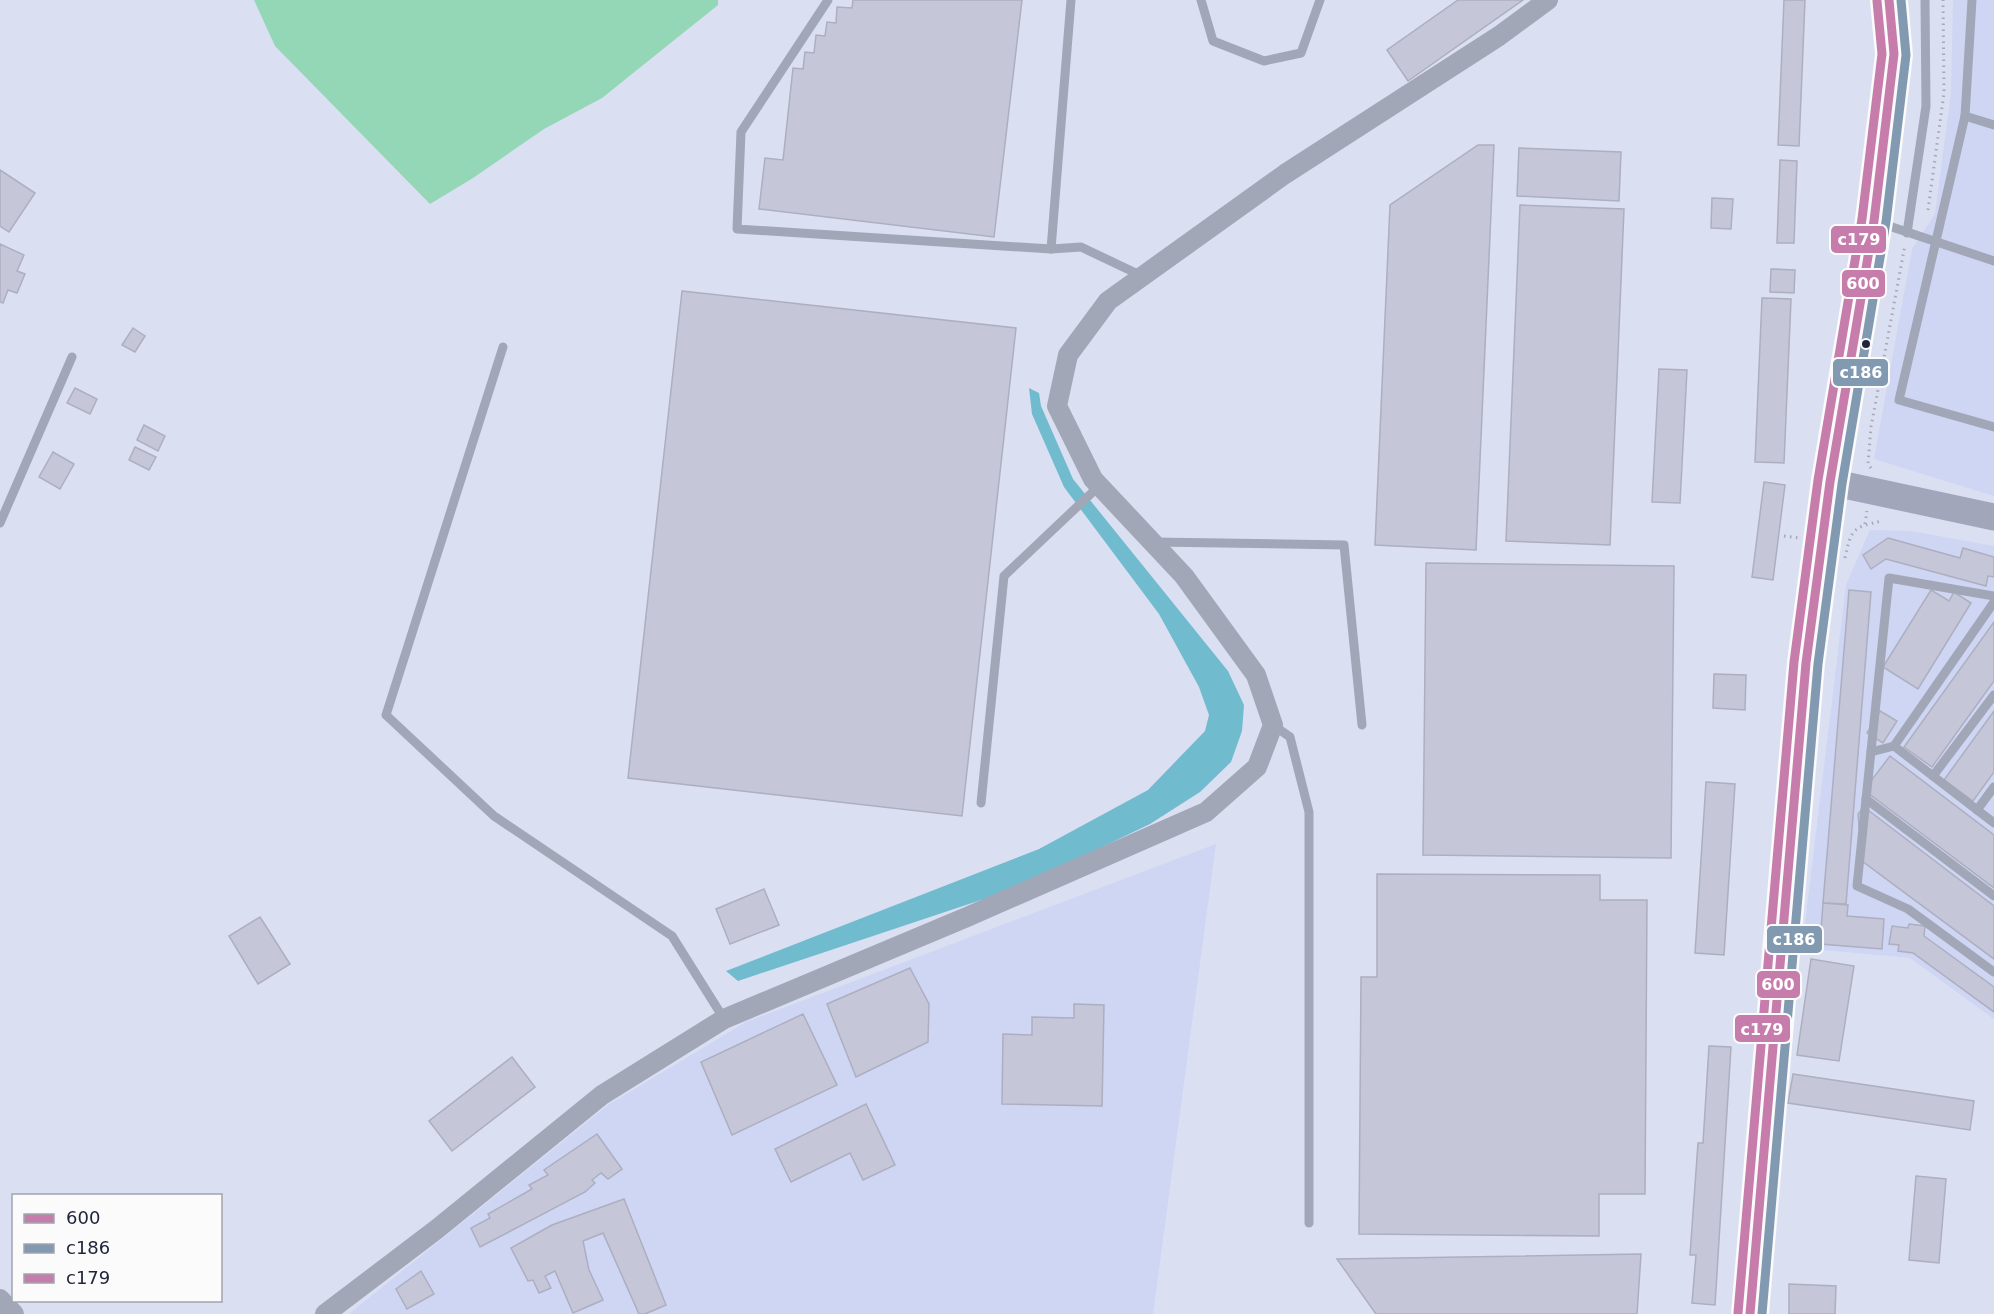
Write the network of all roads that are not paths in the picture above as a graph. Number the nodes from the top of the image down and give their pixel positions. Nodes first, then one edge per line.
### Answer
1 (828, 0) edge
2 (1071, 0) edge
3 (1201, 0) edge
4 (1320, 0) edge
5 (1548, 0) edge
6 (1888, 0) edge
7 (1925, 0) edge
8 (1972, 0) edge
9 (1965, 116) junction
10 (1994, 125) edge
11 (1874, 220) junction
12 (1907, 232) junction
13 (1936, 243) junction
14 (1051, 249) junction
15 (1994, 261) edge
16 (1143, 276) junction
17 (503, 347) dead end
18 (72, 357) dead end
19 (1994, 427) edge
20 (1830, 482) junction
21 (1100, 486) junction
22 (1994, 517) edge
23 (0, 523) edge
24 (1149, 542) junction
25 (1994, 596) edge
26 (1994, 602) edge
27 (1994, 696) edge
28 (1273, 725) junction
29 (1362, 725) dead end
30 (1894, 747) junction
31 (1871, 752) junction
32 (1933, 776) junction
33 (1994, 787) edge
34 (1866, 799) junction
35 (981, 802) dead end
36 (1977, 810) junction
37 (1994, 823) edge
38 (1994, 896) edge
39 (1994, 972) edge
40 (724, 1019) junction
41 (1309, 1223) dead end
42 (0, 1299) edge
43 (14, 1314) edge
44 (325, 1314) edge
45 (1750, 1314) edge

1 - 14 lane
2 - 14 lane
3 - 4 lane
5 - 16 street
6 - 11 main road
7 - 12 lane
8 - 9 lane
9 - 10 lane
9 - 13 lane
11 - 12 lane
11 - 20 main road
12 - 13 lane
13 - 15 lane
13 - 19 lane
14 - 16 lane
16 - 21 street
17 - 40 lane
18 - 23 lane
20 - 22 main road
20 - 45 main road
21 - 24 street
21 - 35 lane
24 - 28 street
24 - 29 lane
25 - 31 lane
26 - 30 lane
27 - 32 lane
28 - 40 street
28 - 41 lane
30 - 31 lane
30 - 32 lane
31 - 34 lane
32 - 36 lane
33 - 36 lane
34 - 38 lane
34 - 39 lane
36 - 37 lane
40 - 44 street
42 - 43 street

